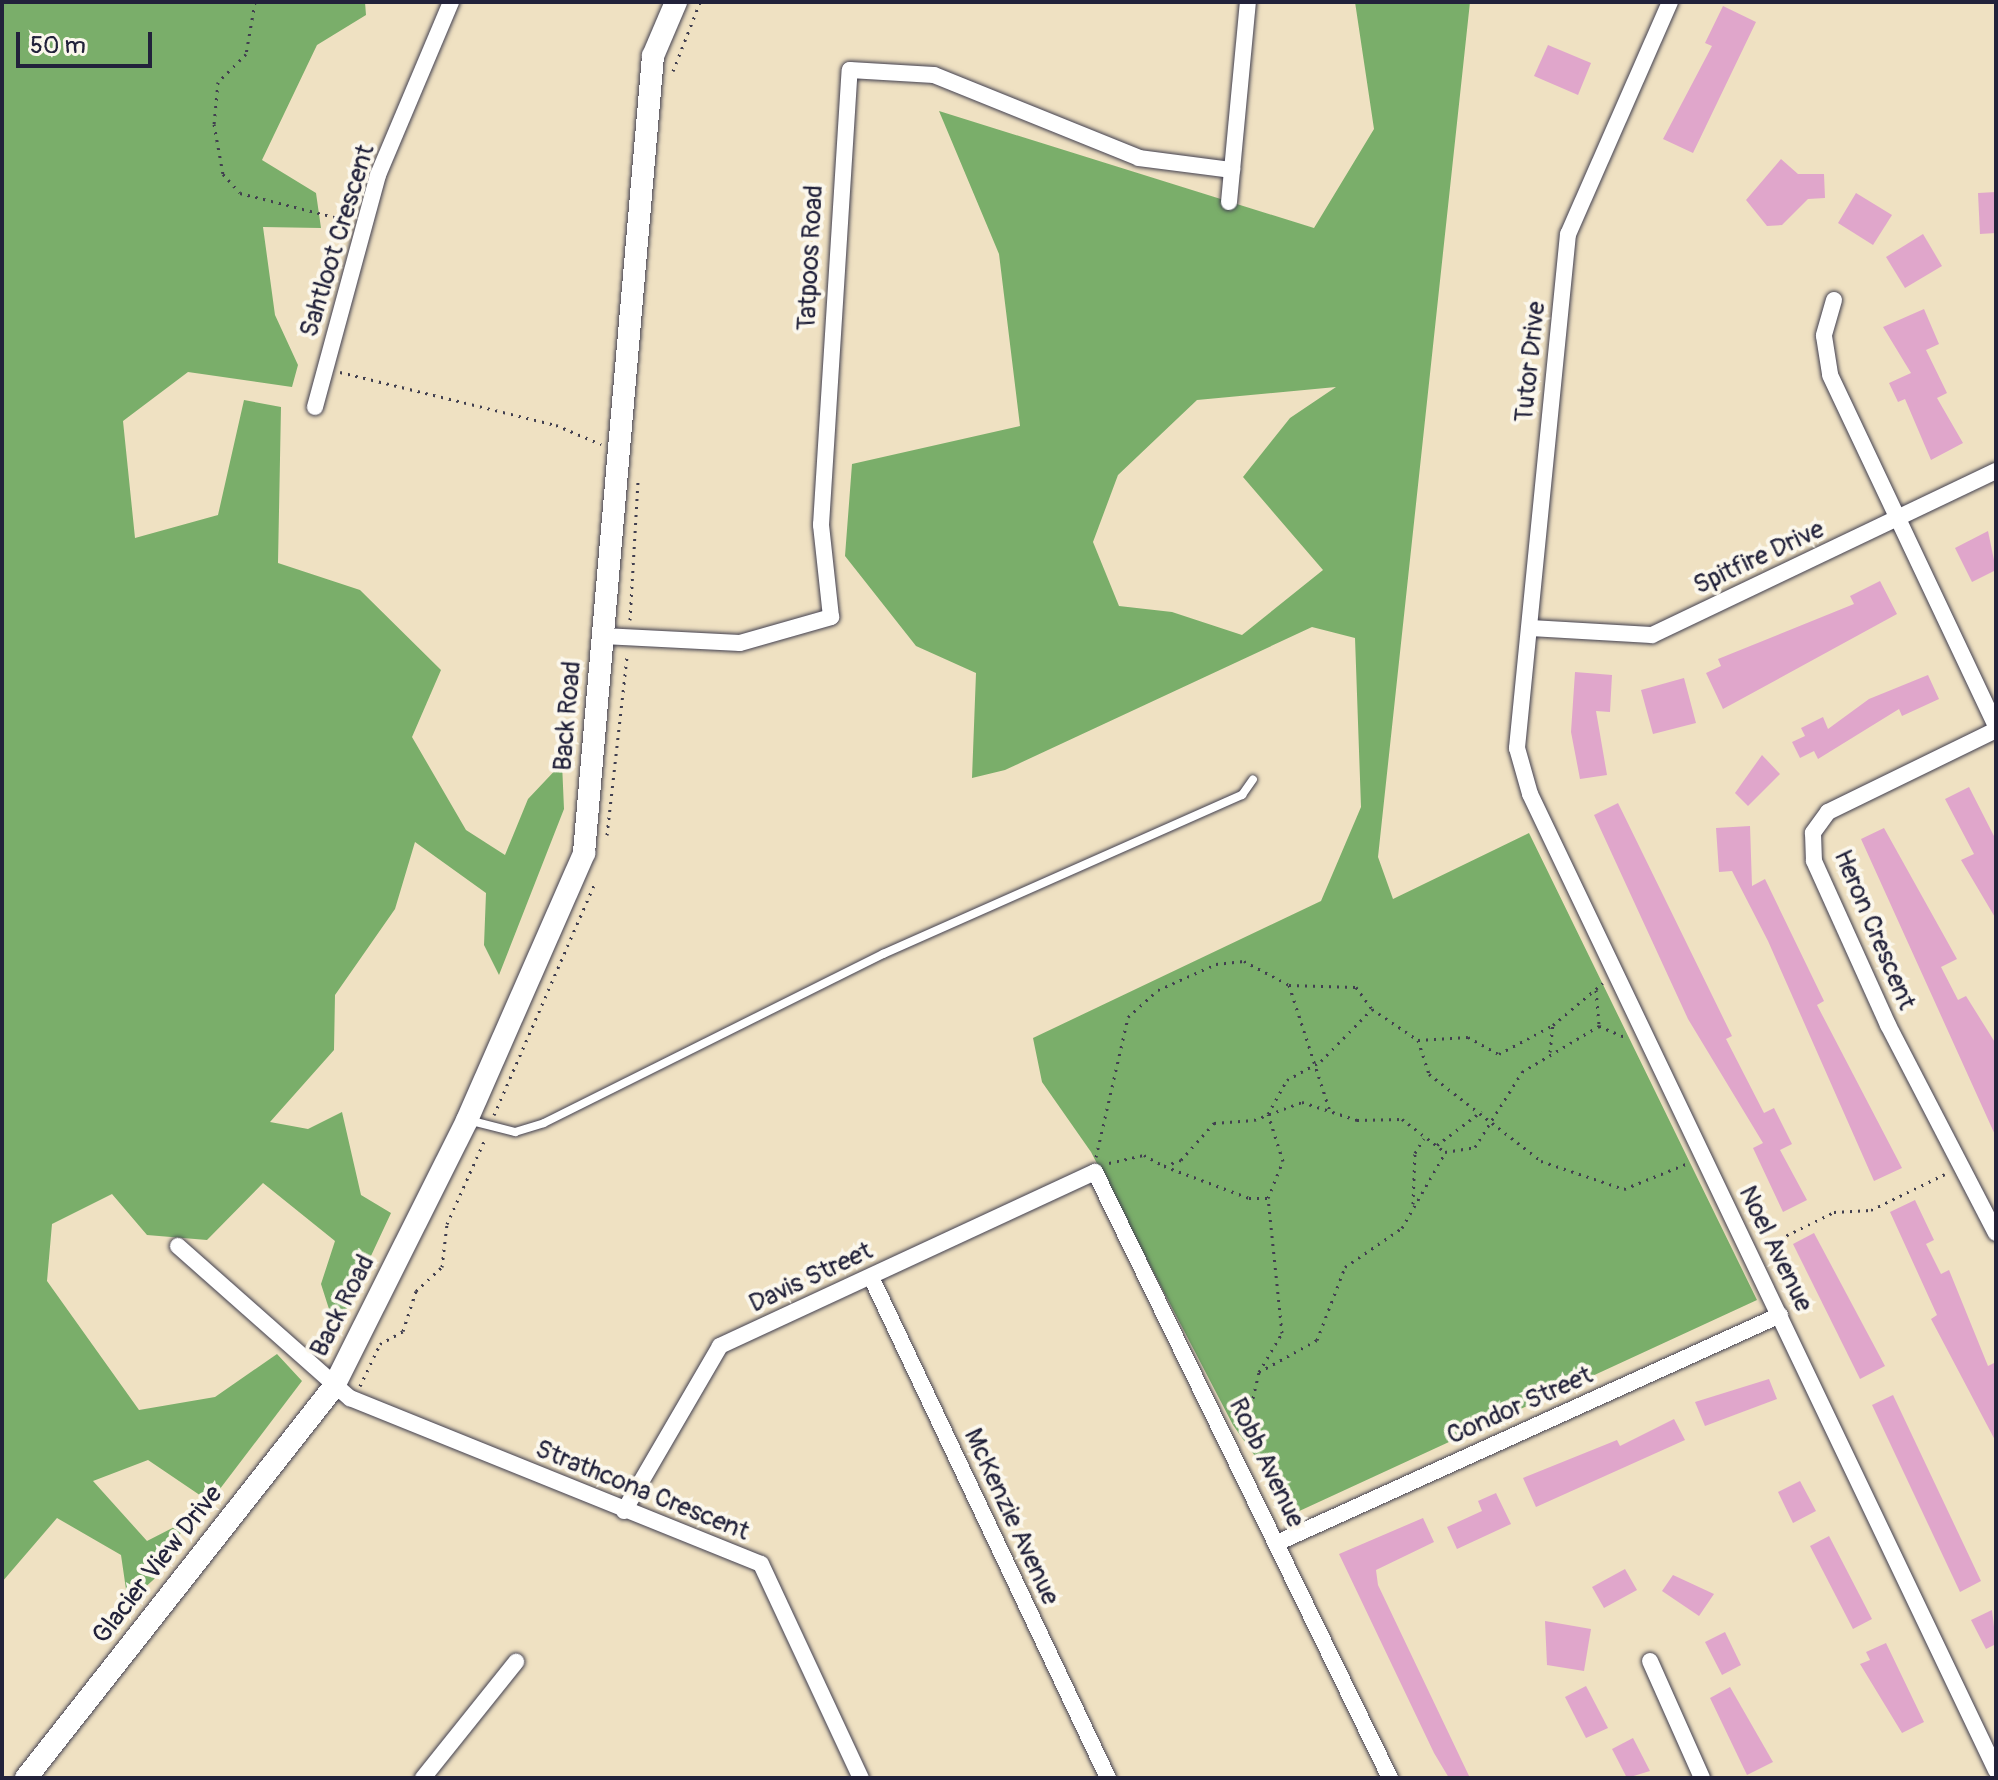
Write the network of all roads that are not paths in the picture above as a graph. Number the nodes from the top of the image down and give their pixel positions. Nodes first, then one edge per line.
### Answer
1 (451, 2) edge
2 (676, 2) edge
3 (1248, 2) edge
4 (1670, 2) edge
5 (1232, 170) junction
6 (1229, 202) dead end
7 (1834, 300) dead end
8 (315, 407) dead end
9 (1996, 471) edge
10 (1898, 519) junction
11 (1530, 628) junction
12 (603, 636) junction
13 (1996, 728) edge
14 (1517, 748) joint
15 (1253, 779) dead end
16 (467, 1120) junction
17 (1095, 1172) joint
18 (1996, 1233) edge
19 (178, 1246) dead end
20 (871, 1277) junction
21 (1780, 1315) junction
22 (334, 1386) junction
23 (624, 1511) junction
24 (1279, 1542) junction
25 (1650, 1661) dead end
26 (516, 1662) dead end
27 (1996, 1770) edge
28 (26, 1778) edge
29 (423, 1778) edge
30 (861, 1778) edge
31 (1108, 1778) edge
32 (1390, 1778) edge
33 (1702, 1778) edge

1 - 8 street, Sahtloot Crescent
2 - 12 street, Back Road
3 - 5 street
4 - 11 street, Tutor Drive
5 - 6 street
5 - 12 street, Tatpoos Road
7 - 10 street
9 - 10 street, Spitfire Drive
10 - 11 street, Spitfire Drive
10 - 13 street
11 - 14 street, Tutor Drive
12 - 16 street, Back Road
13 - 18 street, Heron Crescent
14 - 21 street, Noel Avenue
15 - 16 lane
16 - 22 street, Back Road
17 - 20 street, Davis Street
17 - 24 street, Robb Avenue
19 - 22 street, Strathcona Crescent
20 - 23 street, Davis Street
20 - 31 street, McKenzie Avenue
21 - 24 street, Condor Street
21 - 27 street, Noel Avenue
22 - 23 street, Strathcona Crescent
22 - 28 street, Glacier View Drive
23 - 30 street, Strathcona Crescent
24 - 32 street, Robb Avenue
25 - 33 street
26 - 29 street

